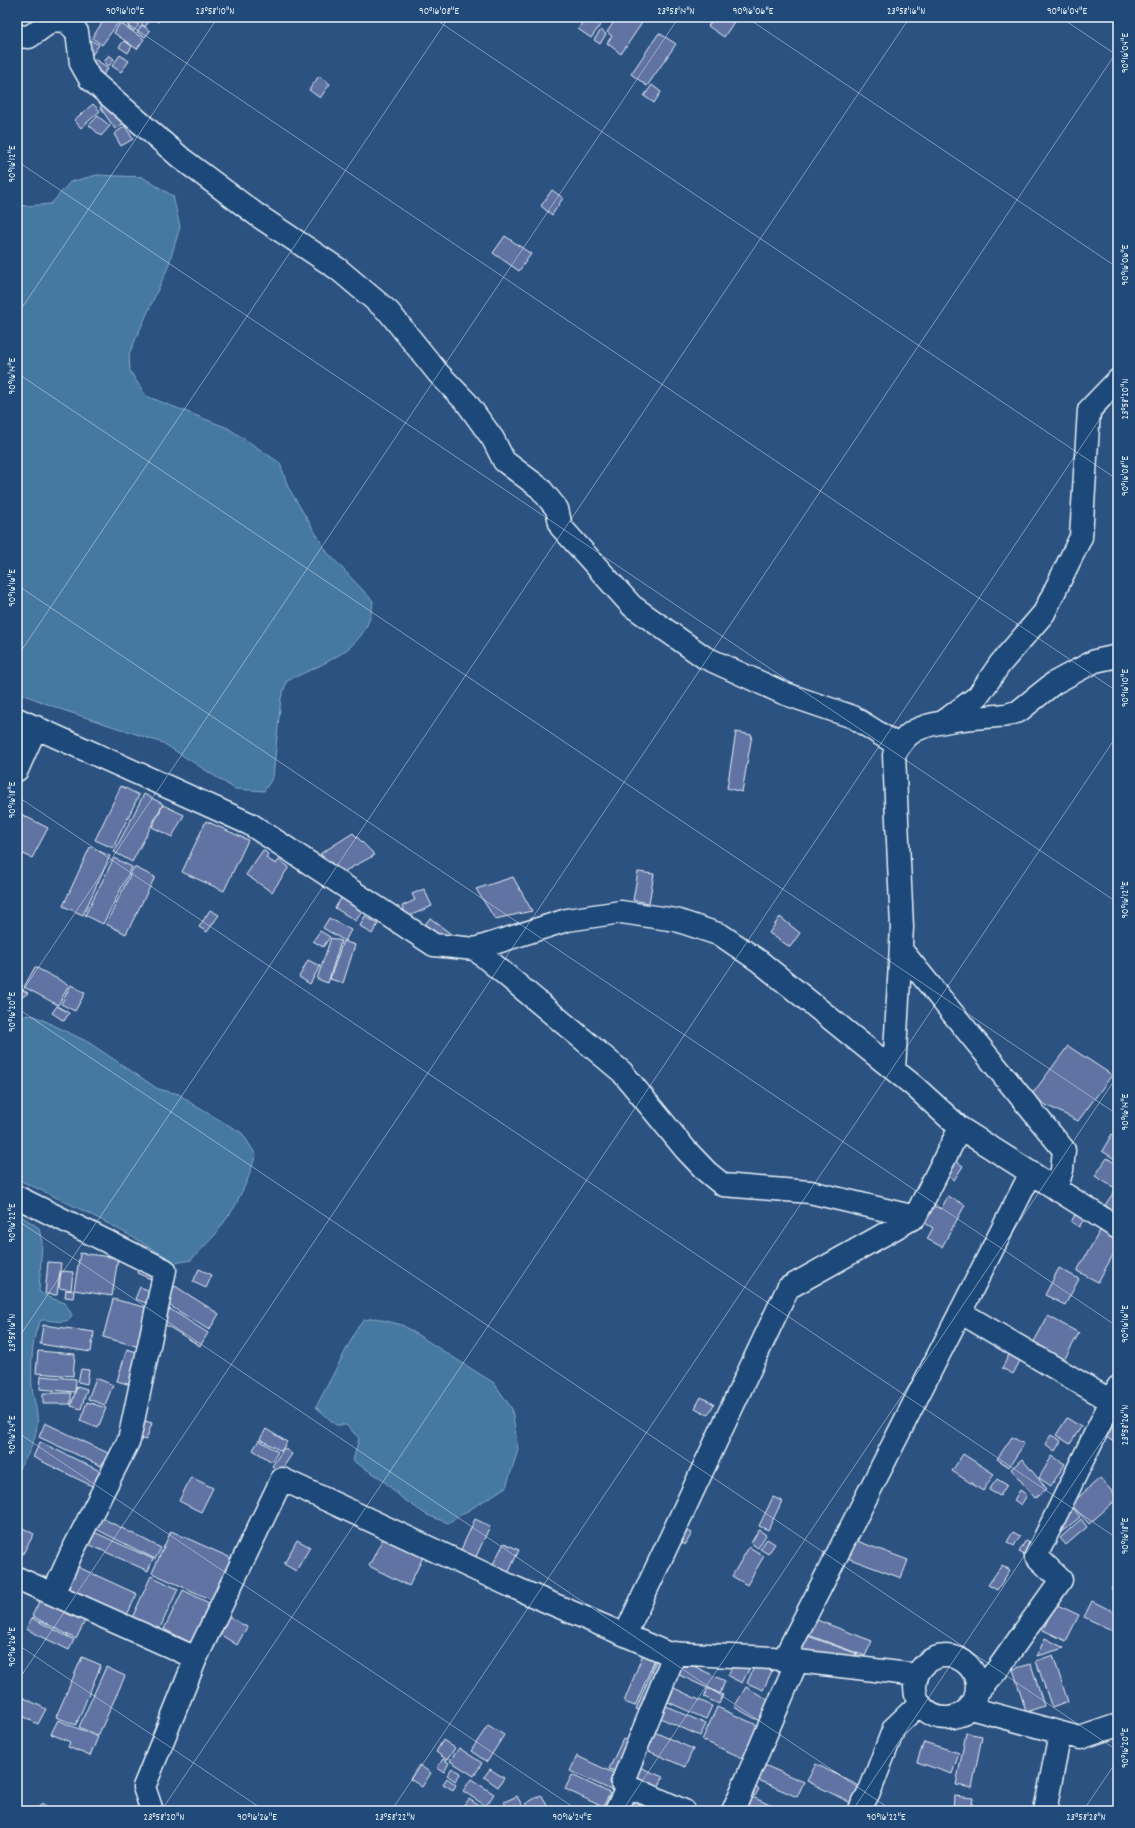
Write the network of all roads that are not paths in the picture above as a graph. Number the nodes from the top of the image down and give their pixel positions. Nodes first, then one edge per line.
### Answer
1 (17, 36) edge
2 (1118, 380) edge
3 (1118, 656) edge
4 (27, 723) edge
5 (942, 723) junction
6 (899, 746) junction
7 (17, 770) edge
8 (475, 949) junction
9 (902, 951) junction
10 (894, 1070) junction
11 (960, 1128) junction
12 (1031, 1173) junction
13 (1056, 1189) junction
14 (17, 1197) edge
15 (915, 1217) junction
16 (1118, 1228) edge
17 (960, 1312) junction
18 (1115, 1394) edge
19 (17, 1578) edge
20 (53, 1594) junction
21 (625, 1635) junction
22 (675, 1653) junction
23 (196, 1658) junction
24 (790, 1660) junction
25 (917, 1675) junction
26 (974, 1699) junction
27 (919, 1704) junction
28 (1118, 1725) edge
29 (1060, 1733) junction
30 (628, 1786) junction
31 (152, 1811) edge
32 (616, 1811) edge
33 (684, 1811) edge
34 (733, 1811) edge
35 (859, 1811) edge
36 (1044, 1811) edge

1 - 6 street
2 - 5 street
3 - 5 street
4 - 7 street
4 - 8 street
5 - 6 street
6 - 9 street
8 - 10 street
8 - 15 street
9 - 10 street
9 - 13 street
10 - 11 street
11 - 12 street
11 - 15 street
12 - 13 street
12 - 17 street
13 - 16 street
14 - 20 street
15 - 21 street
17 - 18 street
17 - 24 street
18 - 26 street
19 - 20 street
20 - 23 street
21 - 22 street
21 - 23 street
22 - 24 street
22 - 30 street
23 - 31 street
24 - 25 street
24 - 34 street
25 - 26 street
25 - 27 street
26 - 27 street
26 - 29 street
27 - 35 street
28 - 29 street
29 - 36 street
30 - 32 street
30 - 33 street

